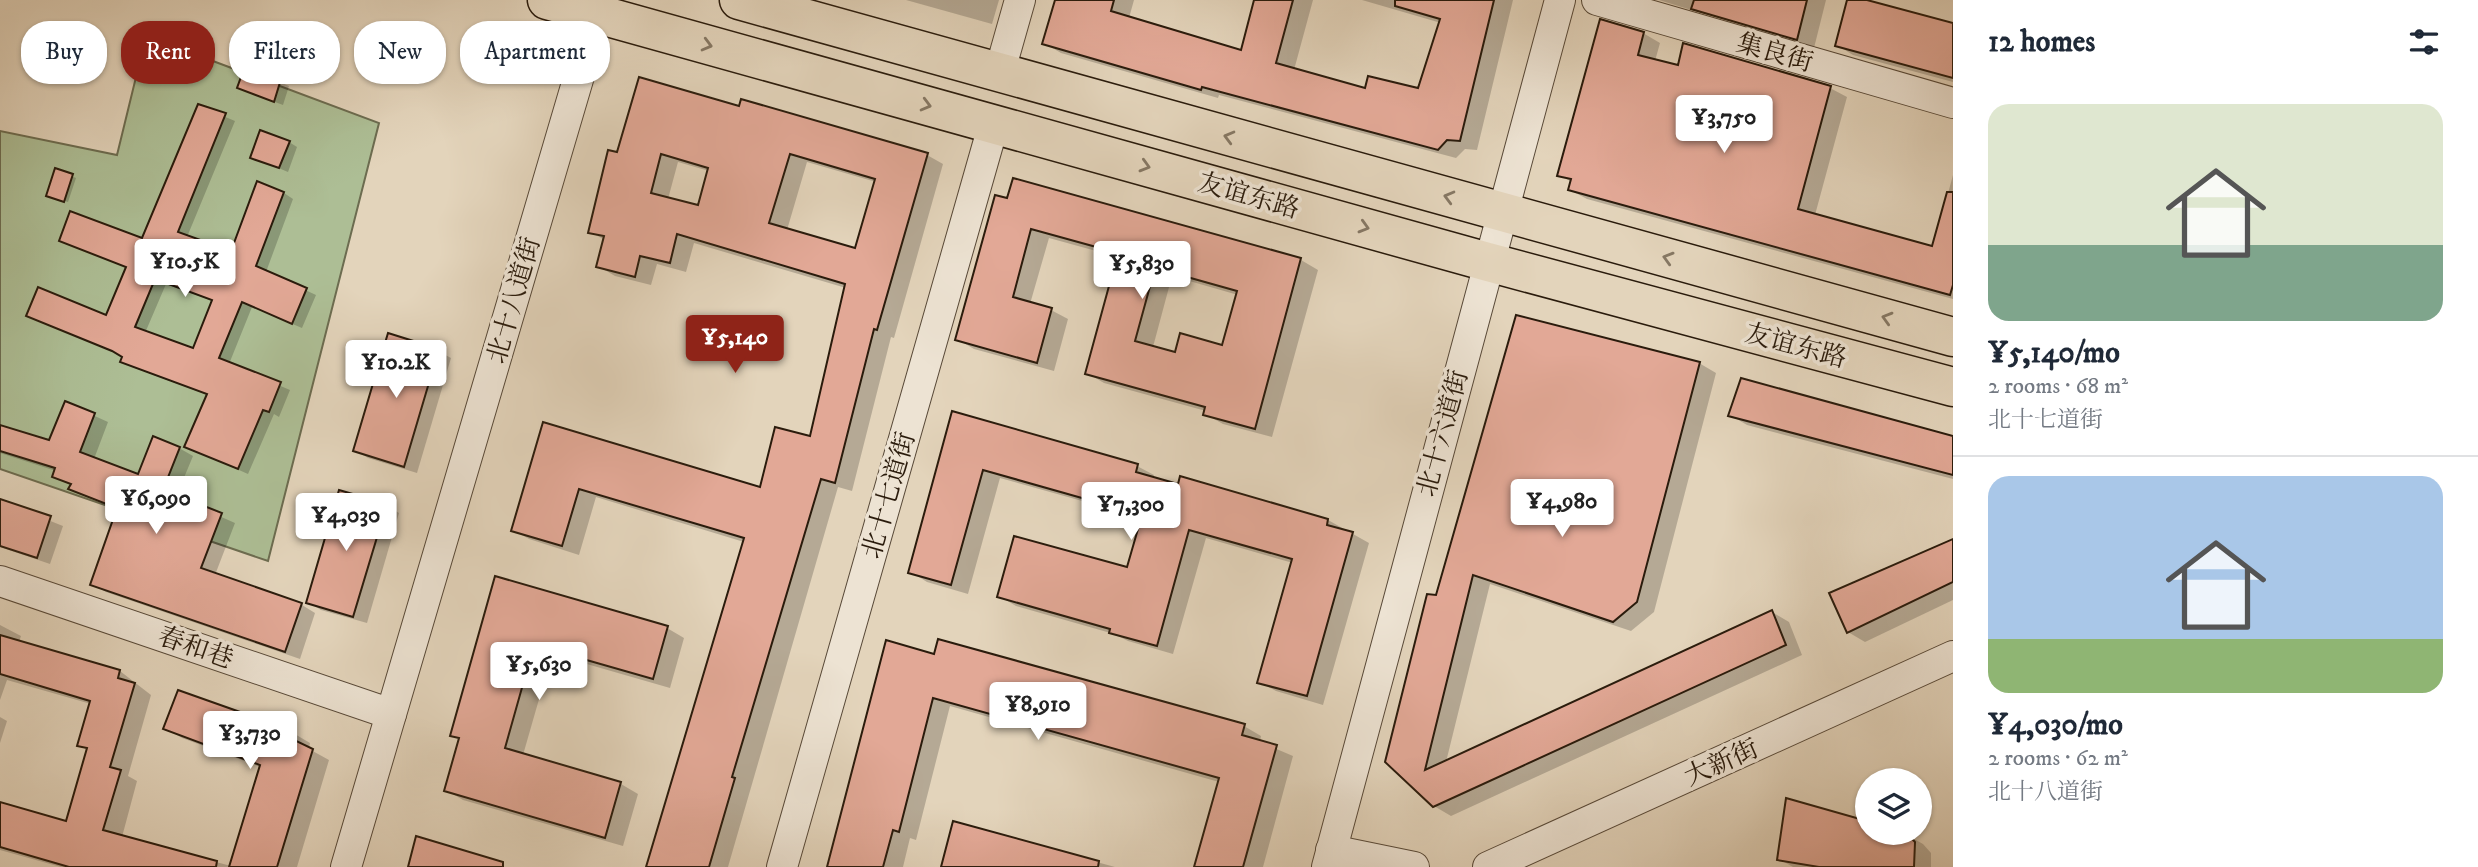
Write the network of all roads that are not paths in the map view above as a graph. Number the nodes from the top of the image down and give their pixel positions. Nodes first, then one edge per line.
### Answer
1 (547, 0) edge
2 (739, 0) edge
3 (1020, 0) edge
4 (1560, 0) edge
5 (1597, 0) edge
6 (597, 15) junction
7 (999, 74) junction
8 (1953, 103) edge
9 (994, 123) junction
10 (1501, 211) junction
11 (1488, 262) junction
12 (1953, 337) edge
13 (1953, 387) edge
14 (0, 581) edge
15 (1953, 656) edge
16 (391, 713) junction
17 (1329, 859) edge
18 (346, 867) edge
19 (782, 867) edge
20 (1414, 867) edge
21 (1488, 867) edge

1 - 6 highway, 友谊东路
2 - 7 highway, 友谊东路
3 - 7 street
4 - 10 street, 北十六道街
5 - 8 street, 集良街
6 -> 9 highway, 友谊东路
6 - 16 street, 北十八道街
10 -> 7 highway, 友谊东路
9 -> 11 highway, 友谊东路
9 - 19 street, 北十七道街
10 - 11 street, 北十六道街
12 -> 10 highway, 友谊东路
11 - 13 highway, 友谊东路
11 - 17 street, 北十六道街
14 - 16 street, 春和巷
15 - 21 street, 大新街
16 - 18 street, 北十八道街
17 - 20 street

